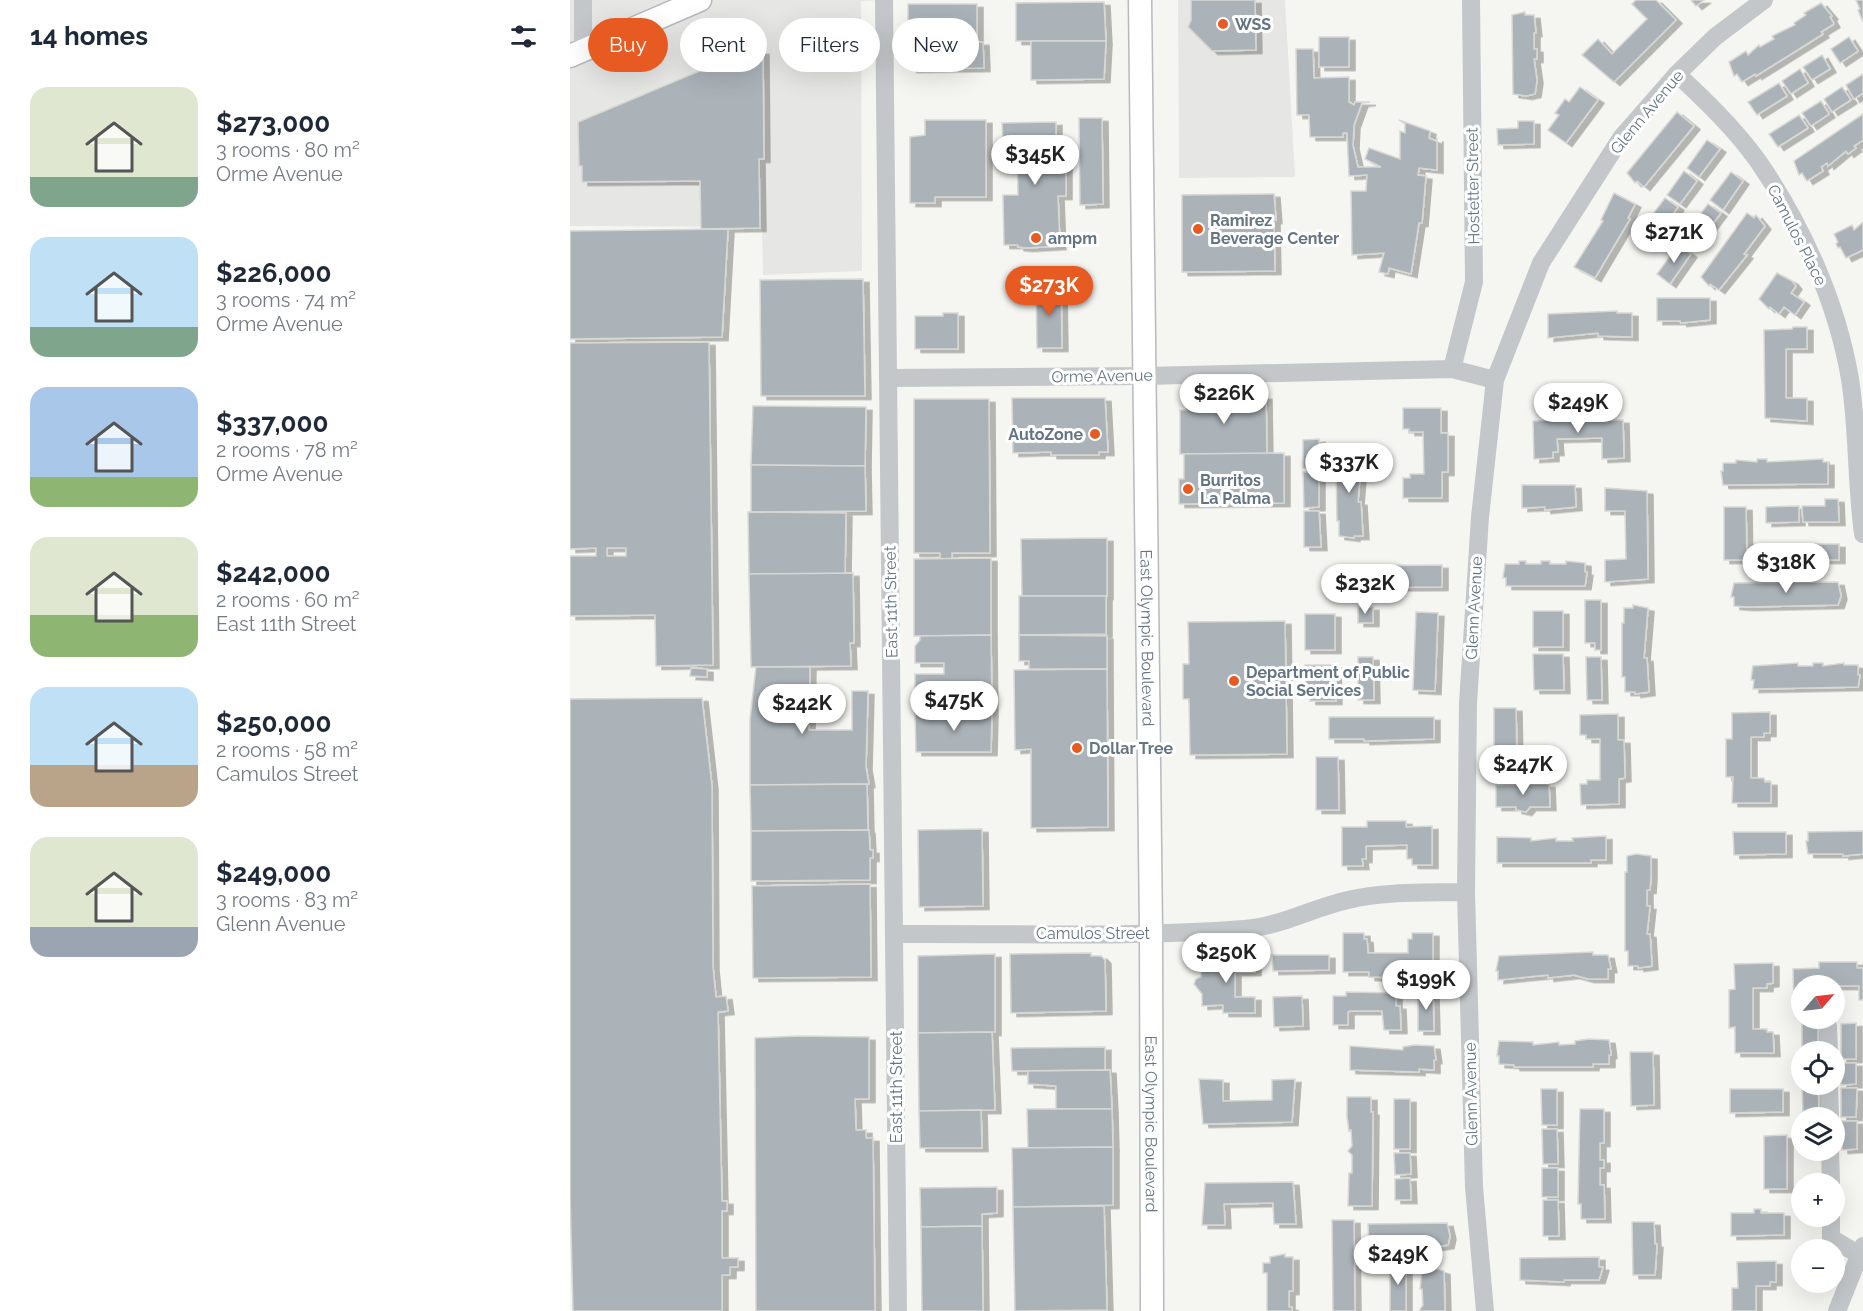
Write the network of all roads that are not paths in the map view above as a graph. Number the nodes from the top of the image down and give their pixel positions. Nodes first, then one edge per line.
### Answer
1 (583, 0) edge
2 (700, 0) edge
3 (885, 0) edge
4 (1140, 0) edge
5 (1471, 0) edge
6 (1764, 0) edge
7 (577, 53) edge
8 (1677, 74) junction
9 (1452, 369) junction
10 (1144, 376) junction
11 (888, 378) junction
12 (1495, 380) junction
13 (1863, 534) edge
14 (1466, 892) junction
15 (1151, 932) junction
16 (895, 934) junction
17 (1831, 1227) edge
18 (1861, 1250) edge
19 (897, 1311) edge
20 (1152, 1311) edge
21 (1485, 1311) edge
22 (1837, 1311) edge

1 - 7 street
2 - 7 main road
3 - 11 street, East 11th Street
4 - 10 main road, East Olympic Boulevard
5 - 9 street, Hostetter Street
6 - 8 street, Glenn Avenue
8 - 12 street, Glenn Avenue
8 - 13 street, Camulos Place
9 - 10 street, Orme Avenue
9 - 12 street, Orme Avenue
10 - 11 street, Orme Avenue
10 - 15 main road, East Olympic Boulevard
11 - 16 street, East 11th Street
12 - 14 street, Glenn Avenue
14 - 15 street, Camulos Street
14 - 21 street, Glenn Avenue
15 - 16 street, Camulos Street
15 - 20 main road, East Olympic Boulevard
16 - 19 street, East 11th Street
17 - 18 street
18 - 22 street

